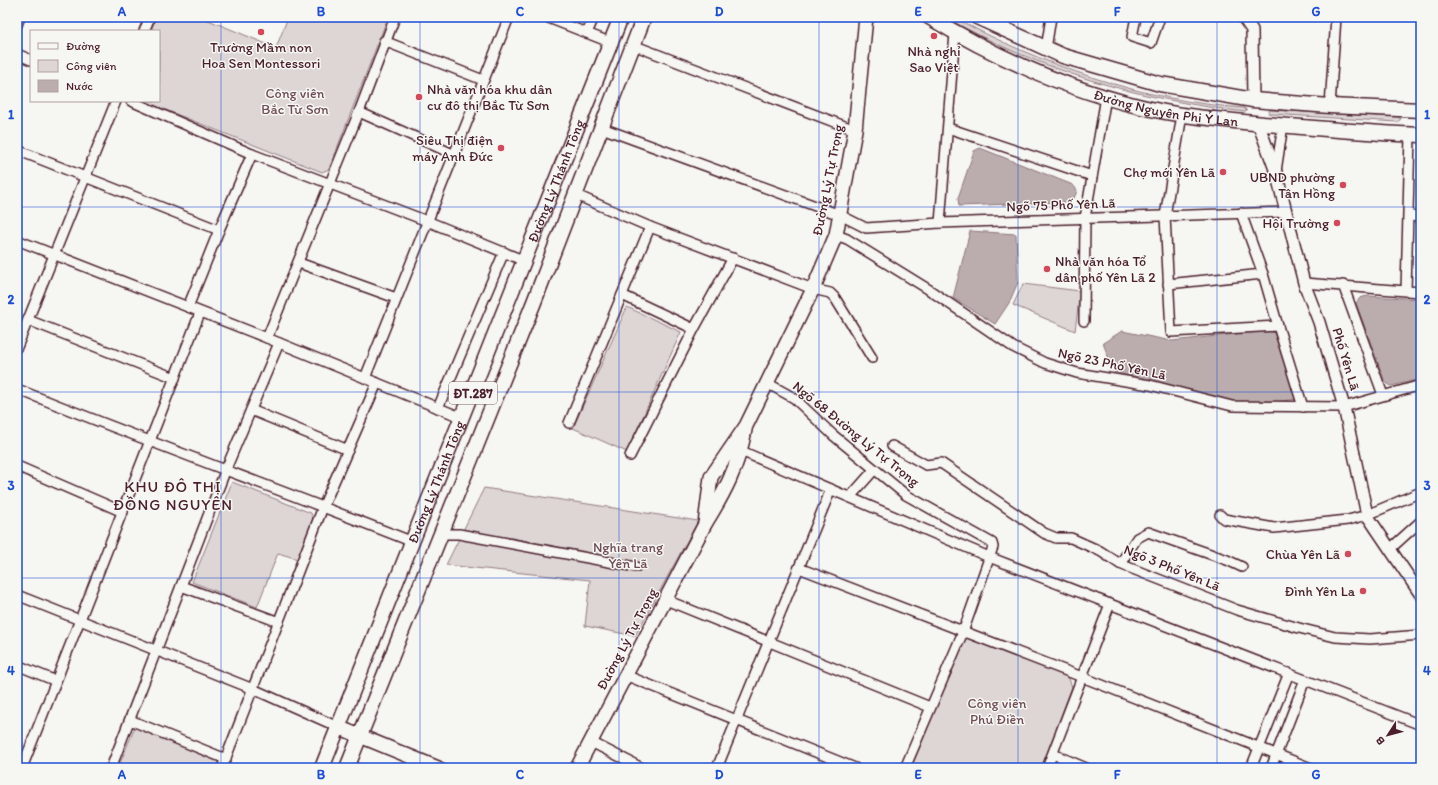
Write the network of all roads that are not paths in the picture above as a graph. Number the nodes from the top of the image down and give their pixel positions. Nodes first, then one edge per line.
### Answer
1 (20, 17) edge
2 (150, 17) edge
3 (394, 17) edge
4 (509, 17) edge
5 (546, 17) edge
6 (594, 17) edge
7 (621, 17) edge
8 (644, 17) edge
9 (866, 17) edge
10 (929, 17) edge
11 (977, 17) edge
12 (1051, 17) edge
13 (1136, 17) edge
14 (1160, 17) edge
15 (1243, 17) edge
16 (1336, 17) edge
17 (17, 26) edge
18 (144, 30) edge
19 (587, 33) junction
20 (956, 33) junction
21 (384, 41) junction
22 (612, 43) junction
23 (633, 44) junction
24 (1046, 49) junction
25 (17, 54) edge
26 (30, 60) edge
27 (483, 80) junction
28 (1106, 97) junction
29 (1253, 100) junction
30 (116, 102) edge
31 (133, 102) edge
32 (1330, 106) junction
33 (1421, 110) edge
34 (359, 112) junction
35 (1182, 115) junction
36 (1258, 123) junction
37 (1421, 123) edge
38 (1283, 125) junction
39 (602, 128) junction
40 (948, 128) junction
41 (855, 130) junction
42 (1416, 135) edge
43 (17, 150) edge
44 (252, 154) junction
45 (453, 154) junction
46 (567, 156) junction
47 (588, 164) junction
48 (1276, 172) junction
49 (1092, 176) junction
50 (86, 177) junction
51 (330, 183) junction
52 (576, 195) junction
53 (1286, 212) junction
54 (1241, 214) junction
55 (840, 215) junction
56 (1165, 216) junction
57 (1408, 216) junction
58 (1421, 217) edge
59 (1085, 218) junction
60 (427, 221) junction
61 (940, 223) junction
62 (650, 227) junction
63 (218, 230) junction
64 (836, 235) junction
65 (17, 240) edge
66 (504, 252) junction
67 (55, 255) junction
68 (733, 258) junction
69 (525, 261) junction
70 (299, 262) junction
71 (1263, 274) junction
72 (1304, 283) junction
73 (1168, 284) junction
74 (1343, 285) junction
75 (813, 289) junction
76 (1406, 291) junction
77 (1421, 292) edge
78 (622, 296) junction
79 (396, 298) junction
80 (188, 307) junction
81 (200, 313) junction
82 (28, 320) junction
83 (1084, 321) dead end
84 (1278, 326) junction
85 (694, 328) junction
86 (268, 338) junction
87 (279, 343) junction
88 (17, 347) edge
89 (872, 358) dead end
90 (175, 378) junction
91 (365, 378) junction
92 (377, 383) junction
93 (767, 383) junction
94 (1421, 385) edge
95 (17, 389) edge
96 (1383, 395) junction
97 (1303, 407) junction
98 (1344, 407) junction
99 (438, 408) junction
100 (251, 410) junction
101 (463, 418) junction
102 (569, 422) dead end
103 (746, 426) junction
104 (150, 443) junction
105 (892, 446) dead end
106 (348, 450) junction
107 (741, 451) junction
108 (630, 456) dead end
109 (17, 466) edge
110 (226, 469) junction
111 (874, 470) junction
112 (831, 489) junction
113 (1421, 492) edge
114 (850, 497) junction
115 (323, 507) junction
116 (123, 512) junction
117 (1220, 515) dead end
118 (1367, 515) junction
119 (1421, 521) edge
120 (705, 524) junction
121 (441, 534) junction
122 (413, 542) junction
123 (1390, 549) junction
124 (989, 557) junction
125 (1120, 564) junction
126 (1242, 567) dead end
127 (636, 568) dead end
128 (799, 568) junction
129 (181, 586) junction
130 (17, 595) edge
131 (1421, 595) edge
132 (666, 600) junction
133 (1110, 604) junction
134 (80, 621) junction
135 (279, 622) junction
136 (964, 632) junction
137 (1421, 636) edge
138 (769, 643) junction
139 (156, 652) junction
140 (17, 665) edge
141 (1289, 673) junction
142 (626, 675) junction
143 (1082, 677) junction
144 (1305, 680) junction
145 (56, 681) junction
146 (253, 689) junction
147 (930, 707) junction
148 (130, 720) junction
149 (737, 722) junction
150 (1421, 724) edge
151 (338, 727) junction
152 (359, 735) junction
153 (591, 742) junction
154 (1259, 747) junction
155 (1052, 754) junction
156 (1276, 754) junction
157 (224, 764) edge
158 (22, 768) edge
159 (111, 768) edge
160 (322, 768) edge
161 (347, 768) edge
162 (438, 768) edge
163 (577, 768) edge
164 (642, 768) edge
165 (717, 768) edge
166 (855, 768) edge
167 (905, 768) edge
168 (1047, 768) edge
169 (1086, 768) edge
170 (1251, 768) edge
171 (1271, 768) edge
172 (1311, 768) edge

1 - 17 street
2 - 18 street
3 - 21 street
4 - 27 street
5 - 19 street
6 - 19 street
7 - 22 main road, Đường Lý Thánh Tông / ĐT.287
8 - 23 main road, Đường Lý Thánh Tông / ĐT.287
9 - 41 main road, Đường Lý Tự Trọng
10 - 20 main road, Đường Nguyên Phi Ỷ Lan
11 - 24 main road, Đường Nguyên Phi Ỷ Lan
12 - 24 street
13 - 14 street
15 - 29 street
16 - 32 street
19 - 22 street
20 - 28 main road, Đường Nguyên Phi Ỷ Lan
20 - 40 street
21 - 27 street
21 - 34 street
22 - 46 main road, Đường Lý Thánh Tông / ĐT.287
23 - 39 main road, Đường Lý Thánh Tông / ĐT.287
23 - 41 street
24 - 29 main road, Đường Nguyên Phi Ỷ Lan
25 - 26 street
27 - 45 street
28 - 35 main road, Đường Nguyên Phi Ỷ Lan
28 - 49 street
29 - 32 main road, Đường Nguyên Phi Ỷ Lan
29 - 36 main road
30 - 50 street
31 - 44 street
32 - 33 main road, Đường Nguyên Phi Ỷ Lan
34 - 45 street
34 - 51 street
35 - 36 main road, Đường Nguyên Phi Ỷ Lan
35 - 56 street
36 - 38 main road, Đường Nguyên Phi Ỷ Lan
36 - 48 street, Phố Yên Lã
37 - 42 main road
38 - 42 main road, Đường Nguyên Phi Ỷ Lan
38 - 48 street
39 - 47 main road, Đường Lý Thánh Tông / ĐT.287
39 - 55 street, Ngõ 75 Phố Yên Lã
40 - 49 street
40 - 61 street
41 - 55 main road, Đường Lý Tự Trọng
42 - 57 street
43 - 50 street
44 - 51 street
44 - 63 street
45 - 60 street
46 - 47 main road
46 - 69 main road, Đường Lý Thánh Tông / ĐT.287
47 - 52 main road, Đường Lý Thánh Tông / ĐT.287
48 - 53 street, Phố Yên Lã
49 - 59 street
50 - 63 street
50 - 67 street
51 - 60 street
51 - 70 street
52 - 62 street
52 - 121 main road, Đường Lý Thánh Tông / ĐT.287
53 - 54 street, Ngõ 75 Phố Yên Lã
53 - 72 street, Phố Yên Lã
54 - 56 street, Ngõ 75 Phố Yên Lã
54 - 71 street
55 - 61 street, Ngõ 75 Phố Yên Lã
55 - 64 main road, Đường Lý Tự Trọng
56 - 59 street, Ngõ 75 Phố Yên Lã
56 - 73 street
57 - 58 street
57 - 76 street
59 - 61 street, Ngõ 75 Phố Yên Lã
59 - 83 street
60 - 66 street
60 - 79 street
62 - 68 street
62 - 78 street
63 - 80 street
64 - 75 main road, Đường Lý Tự Trọng
64 - 97 street, Ngõ 23 Phố Yên Lã
65 - 67 street
66 - 69 street
66 - 99 street
67 - 80 street
67 - 82 street
68 - 75 street
68 - 85 street
69 - 101 main road, Đường Lý Thánh Tông / ĐT.287
70 - 79 street
70 - 86 street
71 - 73 street
71 - 84 street
72 - 74 street
72 - 98 street, Phố Yên Lã
73 - 84 street
74 - 76 street
74 - 96 street
75 - 89 street
75 - 93 main road, Đường Lý Tự Trọng
76 - 77 street
78 - 85 street
78 - 102 street
79 - 91 street
80 - 81 street
81 - 86 street
81 - 90 street
82 - 88 street
82 - 90 street
84 - 97 street
85 - 108 street
86 - 87 street
87 - 91 street
87 - 100 street
90 - 104 street
91 - 92 street
92 - 99 street
92 - 106 street
93 - 103 main road, Đường Lý Tự Trọng
93 - 111 street, Ngõ 68 Đường Lý Tự Trọng
94 - 96 street, Ngõ 23 Phố Yên Lã
95 - 104 street
96 - 98 street, Ngõ 23 Phố Yên Lã
97 - 98 street, Ngõ 23 Phố Yên Lã
98 - 118 street, Phố Yên Lã
99 - 101 street
100 - 106 street
100 - 110 street
101 - 122 main road, Đường Lý Thánh Tông / ĐT.287
103 - 107 main road, Đường Lý Tự Trọng
103 - 120 main road, Đường Lý Tự Trọng
104 - 110 street
104 - 116 street
105 - 125 street, Ngõ 3 Phố Yên Lã
106 - 115 street
107 - 112 street
107 - 120 main road, Đường Lý Tự Trọng
109 - 116 street
110 - 115 street
110 - 129 street
111 - 114 street
111 - 124 street, Ngõ 68 Đường Lý Tự Trọng
112 - 114 street
112 - 128 street
113 - 118 street
114 - 124 street
115 - 122 street
115 - 135 street
116 - 134 street
117 - 118 street
118 - 123 street, Phố Yên Lã
119 - 123 street
120 - 132 main road, Đường Lý Tự Trọng
121 - 127 street
121 - 152 main road, Đường Lý Thánh Tông / ĐT.287
122 - 151 main road, Đường Lý Thánh Tông / ĐT.287
123 - 131 street, Phố Yên Lã
124 - 133 street
124 - 136 street
125 - 126 street
125 - 137 street, Ngõ 3 Phố Yên Lã
128 - 136 street
128 - 138 street
129 - 135 street
129 - 139 street
130 - 134 street
132 - 138 street
132 - 142 main road, Đường Lý Tự Trọng
133 - 141 street
133 - 143 street
134 - 139 street
134 - 145 street
135 - 146 street
136 - 143 street
136 - 147 street
138 - 147 street
138 - 149 street
139 - 146 street
139 - 148 street
140 - 145 street
141 - 144 street
141 - 154 street
142 - 149 street
142 - 153 main road, Đường Lý Tự Trọng
143 - 154 street
143 - 155 street
144 - 150 street
144 - 156 street
145 - 158 street
146 - 151 street
146 - 157 street
147 - 167 street
148 - 157 street
148 - 159 street
149 - 165 street
149 - 166 street
151 - 152 main road
151 - 160 main road, Đường Lý Thánh Tông / ĐT.287
152 - 161 main road, Đường Lý Thánh Tông / ĐT.287
152 - 162 main road
153 - 163 main road, Đường Lý Tự Trọng
153 - 164 street
154 - 156 street
154 - 170 street
155 - 168 street
155 - 169 street
156 - 171 street
156 - 172 street

